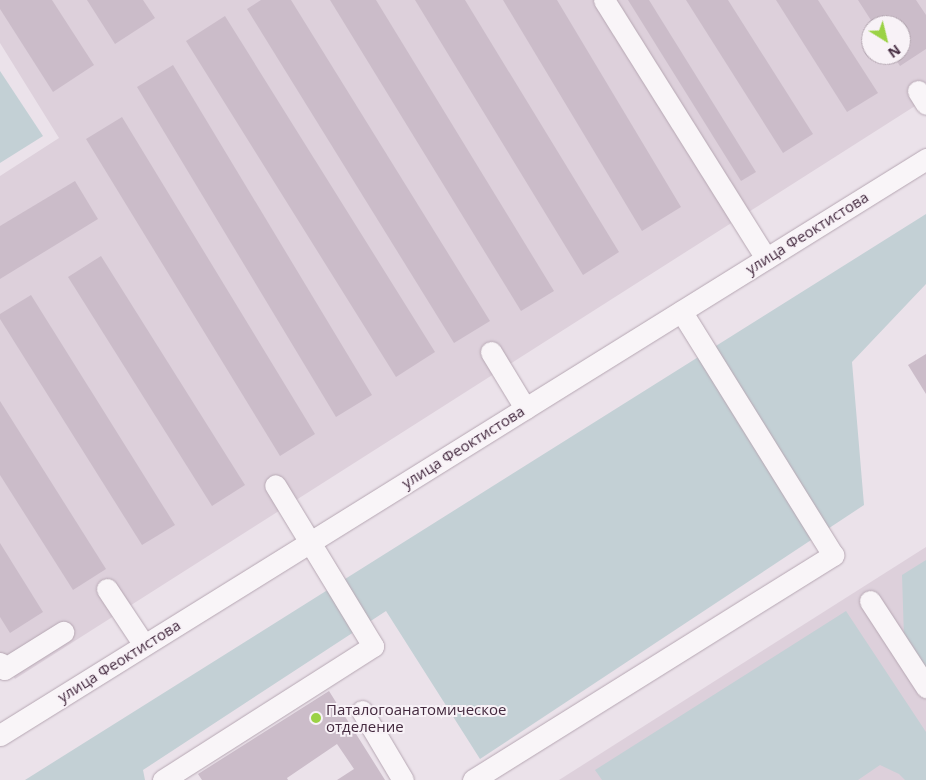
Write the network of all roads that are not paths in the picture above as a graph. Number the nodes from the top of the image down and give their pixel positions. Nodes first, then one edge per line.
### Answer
1 (604, 0) edge
2 (926, 159) edge
3 (766, 258) junction
4 (681, 311) junction
5 (491, 352) dead end
6 (525, 408) junction
7 (275, 485) dead end
8 (311, 541) junction
9 (107, 589) dead end
10 (870, 601) dead end
11 (63, 632) dead end
12 (144, 645) junction
13 (0, 663) edge
14 (926, 687) edge
15 (362, 711) dead end
16 (0, 735) edge
17 (163, 780) edge
18 (403, 780) edge
19 (473, 780) edge

1 - 3 street
2 - 3 street, улица Феоктистова
3 - 4 street, улица Феоктистова
4 - 6 street, улица Феоктистова
4 - 19 street
5 - 6 street
6 - 8 street, улица Феоктистова
7 - 8 street
8 - 12 street, улица Феоктистова
8 - 17 street
9 - 12 street
10 - 14 street
11 - 13 street
12 - 16 street, улица Феоктистова
15 - 18 street

